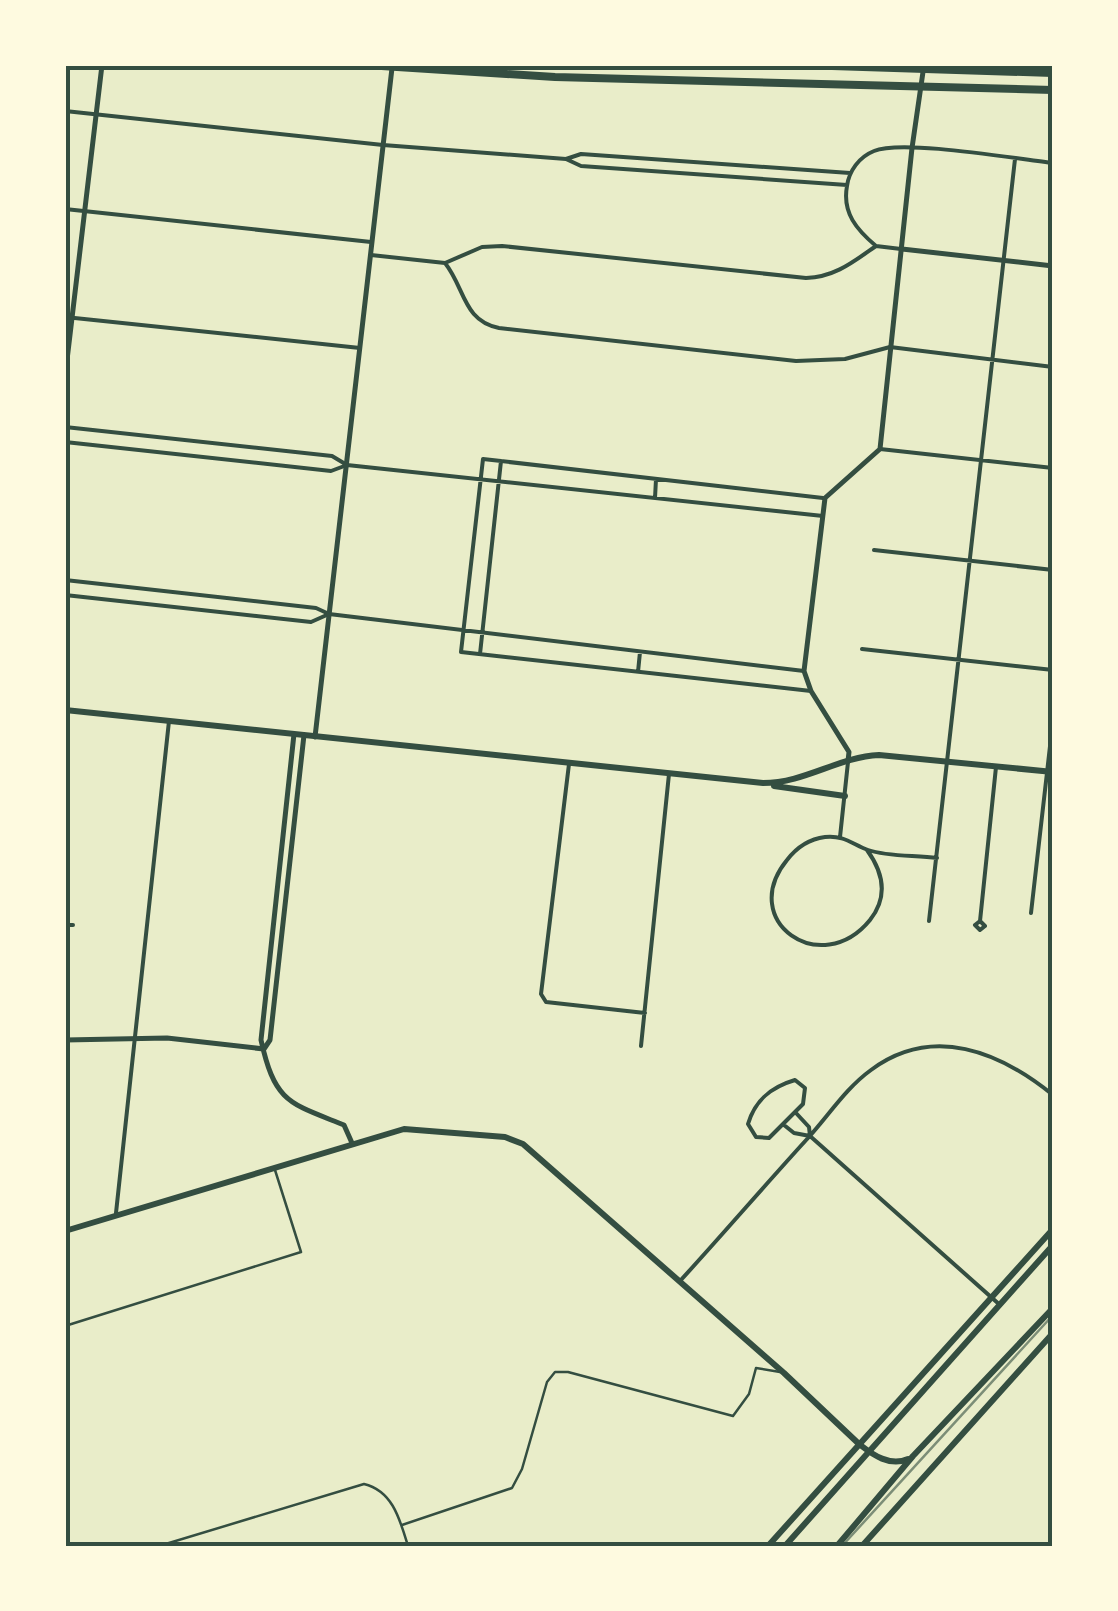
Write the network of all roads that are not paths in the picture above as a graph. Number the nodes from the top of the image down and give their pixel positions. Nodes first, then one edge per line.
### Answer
1 (102, 65) edge
2 (366, 65) edge
3 (392, 65) edge
4 (802, 65) edge
5 (924, 65) edge
6 (1053, 73) edge
7 (1053, 90) edge
8 (65, 111) edge
9 (96, 114) junction
10 (383, 145) junction
11 (912, 148) junction
12 (566, 159) junction
13 (1015, 159) junction
14 (1053, 163) edge
15 (850, 173) junction
16 (847, 185) junction
17 (65, 209) edge
18 (84, 211) junction
19 (371, 242) junction
20 (876, 246) junction
21 (901, 248) junction
22 (370, 254) junction
23 (1004, 260) junction
24 (445, 263) junction
25 (1053, 266) edge
26 (68, 317) edge
27 (890, 347) junction
28 (360, 348) junction
29 (993, 361) junction
30 (1053, 367) edge
31 (65, 377) edge
32 (65, 427) edge
33 (65, 442) edge
34 (880, 449) junction
35 (982, 460) junction
36 (501, 461) junction
37 (347, 465) junction
38 (1053, 468) edge
39 (480, 479) junction
40 (656, 479) junction
41 (499, 480) junction
42 (654, 498) junction
43 (824, 498) junction
44 (823, 516) junction
45 (874, 550) dead end
46 (969, 560) junction
47 (1053, 570) edge
48 (65, 580) edge
49 (65, 595) edge
50 (329, 614) junction
51 (463, 631) junction
52 (482, 633) junction
53 (862, 649) dead end
54 (640, 652) junction
55 (480, 654) junction
56 (959, 660) junction
57 (1053, 670) edge
58 (804, 671) junction
59 (638, 672) junction
60 (811, 691) junction
61 (65, 710) edge
62 (1053, 720) edge
63 (169, 721) junction
64 (294, 734) junction
65 (304, 735) junction
66 (315, 736) junction
67 (848, 762) junction
68 (948, 762) junction
69 (569, 764) junction
70 (996, 767) junction
71 (1050, 772) edge
72 (669, 774) junction
73 (764, 784) junction
74 (844, 796) junction
75 (840, 837) junction
76 (867, 850) junction
77 (937, 858) junction
78 (1031, 914) dead end
79 (930, 921) dead end
80 (980, 921) dead end
81 (65, 924) edge
82 (73, 926) dead end
83 (272, 934) junction
84 (282, 935) junction
85 (645, 1013) junction
86 (135, 1037) junction
87 (65, 1040) edge
88 (640, 1046) dead end
89 (264, 1050) junction
90 (1053, 1094) edge
91 (796, 1113) junction
92 (784, 1125) junction
93 (810, 1136) junction
94 (352, 1143) junction
95 (274, 1167) junction
96 (116, 1216) junction
97 (1053, 1230) edge
98 (65, 1231) edge
99 (1053, 1245) edge
100 (680, 1281) junction
101 (993, 1298) junction
102 (1000, 1304) junction
103 (1053, 1308) edge
104 (65, 1326) edge
105 (1053, 1333) edge
106 (784, 1372) junction
107 (859, 1444) junction
108 (869, 1451) junction
109 (914, 1456) junction
110 (402, 1525) junction
111 (159, 1546) edge
112 (408, 1546) edge
113 (768, 1546) edge
114 (785, 1546) edge
115 (838, 1546) edge
116 (862, 1546) edge

1 - 9 street
2 - 7 highway
3 - 10 street
4 - 6 highway
5 - 11 street
8 - 9 street
9 - 10 street
9 - 18 street
10 - 12 street
10 - 19 street
11 - 13 street
11 - 15 street
11 - 21 street
12 - 15 street
12 - 16 street
13 - 14 street
13 - 23 street
15 - 16 street
16 - 20 street
17 - 18 street
18 - 19 street
18 - 26 street
19 - 22 street
20 - 21 street
20 - 24 street
21 - 23 street
21 - 27 street
22 - 24 street
22 - 28 street
23 - 25 street
23 - 29 street
24 - 27 street
26 - 28 street
26 - 31 street
27 - 29 street
27 - 34 street
28 - 37 street
29 - 30 street
29 - 35 street
32 - 37 street
33 - 37 street
34 - 35 street
34 - 43 street
35 - 38 street
35 - 46 street
36 - 39 street
36 - 40 street
36 - 41 street
37 - 39 street
37 - 50 street
39 - 41 street
39 - 51 street
40 - 42 street
40 - 43 street
41 - 42 street
41 - 52 street
42 - 44 street
43 - 44 street
44 - 58 street
45 - 46 street
46 - 47 street
46 - 56 street
48 - 50 street
49 - 50 street
50 - 51 street
50 - 66 street
51 - 52 street
51 - 55 street
52 - 54 street
52 - 55 street
53 - 56 street
54 - 58 street
54 - 59 street
55 - 59 street
56 - 57 street
56 - 68 street
58 - 60 street
59 - 60 street
60 - 67 street
61 - 63 main road
62 - 71 street
63 - 64 main road
63 - 86 street
64 - 65 main road
64 - 83 street
65 - 66 main road
65 - 84 street
66 - 69 main road
67 - 68 main road
67 - 73 main road
67 - 74 street
68 - 70 main road
68 - 77 street
69 - 72 main road
69 - 85 street
70 - 71 main road
70 - 80 street
71 - 78 street
72 - 73 main road
72 - 85 street
73 - 74 main road
74 - 75 street
75 - 76 street
75 - 76 street
76 - 77 street
77 - 79 street
81 - 82 street
83 - 84 street
83 - 89 street
84 - 89 street
85 - 88 street
86 - 87 street
86 - 89 street
86 - 96 street
89 - 94 street
90 - 93 street
91 - 92 street
91 - 92 street
91 - 93 street
92 - 93 street
93 - 100 street
93 - 101 street
94 - 95 main road
94 - 100 main road
95 - 96 main road
95 - 104 lane
96 - 98 main road
97 - 101 main road
99 - 102 main road
100 - 106 main road
101 - 102 street
101 - 107 main road
102 - 108 main road
103 - 109 main road
105 - 116 main road
106 - 107 main road
106 - 110 lane
107 - 108 main road
107 - 113 main road
108 - 109 main road
108 - 114 main road
109 - 115 main road
110 - 111 lane
110 - 112 lane

